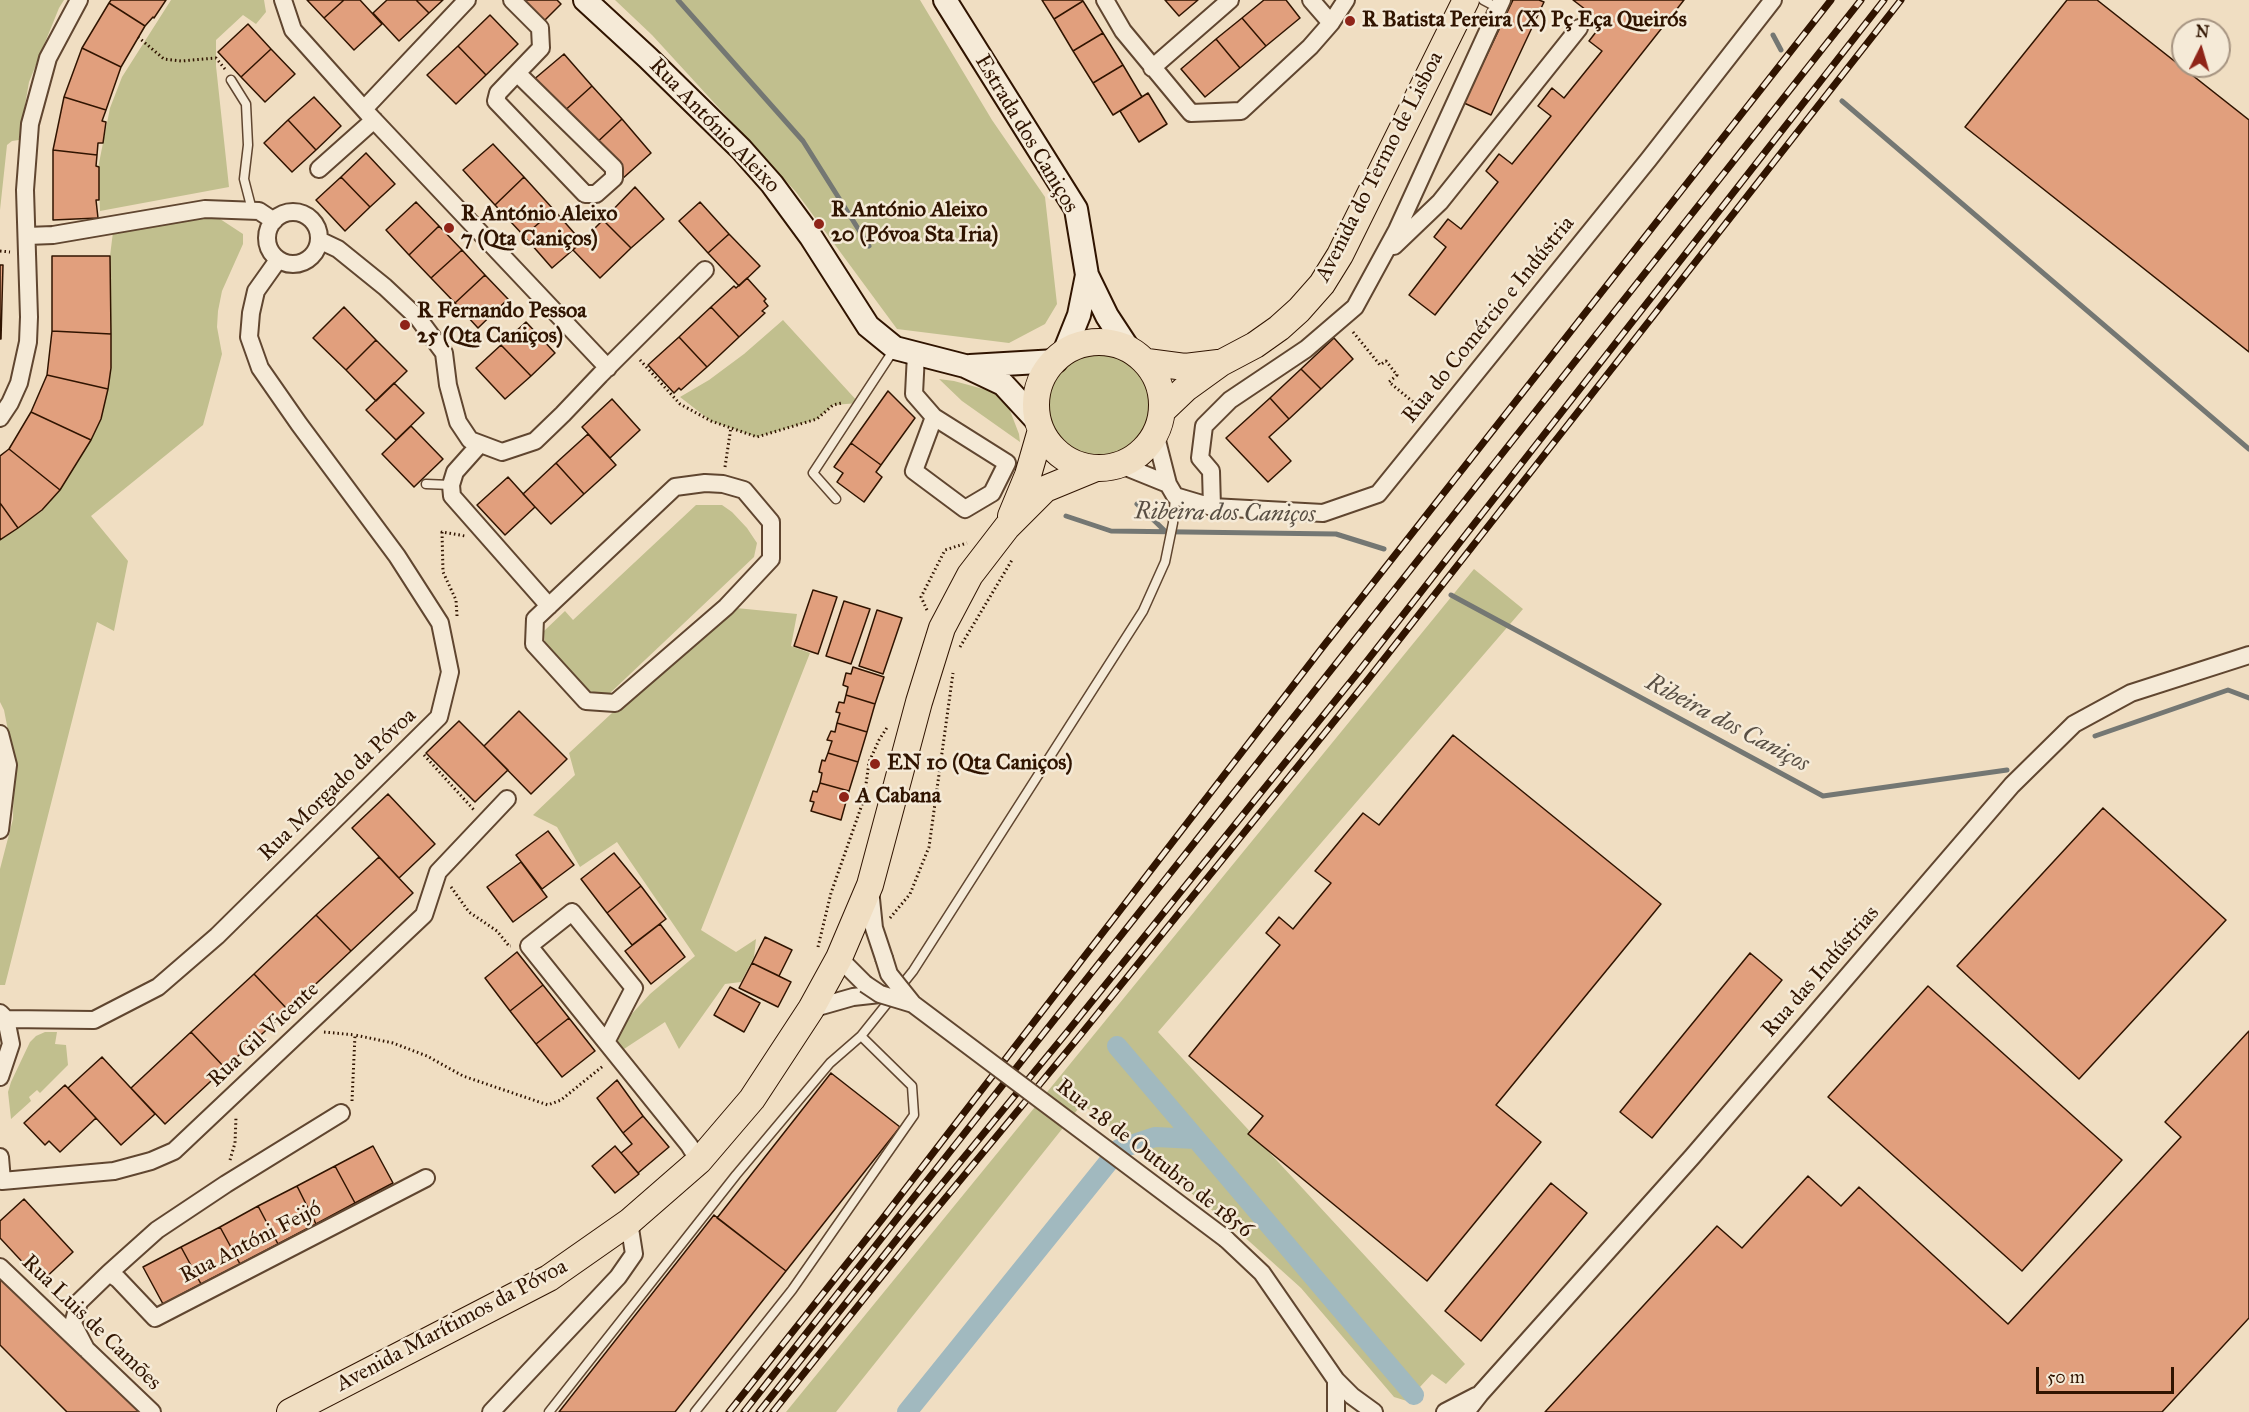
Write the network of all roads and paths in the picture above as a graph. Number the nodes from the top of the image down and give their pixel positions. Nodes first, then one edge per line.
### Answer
1 (79, 0) edge
2 (283, 0) edge
3 (467, 0) edge
4 (512, 0) edge
5 (585, 0) edge
6 (945, 0) edge
7 (1105, 0) edge
8 (1230, 0) edge
9 (1311, 0) edge
10 (1346, 0) edge
11 (1466, 0) edge
12 (1773, 0) edge
13 (1495, 2) edge
14 (1331, 23) junction
15 (1579, 28) dead end
16 (138, 37) dead end
17 (1152, 68) junction
18 (517, 73) junction
19 (231, 80) joint
20 (369, 114) junction
21 (319, 169) dead end
22 (252, 210) junction
23 (274, 221) junction
24 (27, 236) junction
25 (319, 240) junction
26 (1383, 257) junction
27 (278, 260) junction
28 (705, 270) dead end
29 (1087, 275) junction
30 (1343, 318) junction
31 (630, 347) junction
32 (906, 351) junction
33 (1060, 355) junction
34 (1137, 355) junction
35 (1221, 363) junction
36 (965, 366) junction
37 (608, 368) junction
38 (851, 401) dead end
39 (1412, 401) dead end
40 (1164, 409) junction
41 (934, 417) junction
42 (0, 418) edge
43 (1040, 426) junction
44 (731, 427) junction
45 (1155, 433) junction
46 (480, 444) junction
47 (1108, 467) junction
48 (426, 484) dead end
49 (723, 484) junction
50 (450, 485) junction
51 (1171, 490) junction
52 (836, 499) dead end
53 (1212, 507) junction
54 (1007, 527) junction
55 (488, 536) junction
56 (1012, 559) dead end
57 (549, 606) junction
58 (457, 621) dead end
59 (956, 654) dead end
60 (2249, 655) edge
61 (954, 664) dead end
62 (0, 734) edge
63 (413, 743) junction
64 (507, 799) dead end
65 (485, 822) junction
66 (0, 830) edge
67 (928, 847) dead end
68 (438, 872) junction
69 (870, 885) junction
70 (823, 927) dead end
71 (529, 946) junction
72 (827, 957) junction
73 (880, 994) junction
74 (913, 1004) junction
75 (812, 1009) junction
76 (3, 1016) edge
77 (304, 1028) junction
78 (355, 1035) junction
79 (861, 1036) junction
80 (606, 1041) junction
81 (617, 1055) junction
82 (0, 1077) edge
83 (238, 1091) junction
84 (341, 1113) joint
85 (0, 1157) edge
86 (699, 1161) junction
87 (426, 1178) dead end
88 (1, 1181) edge
89 (226, 1184) junction
90 (629, 1222) junction
91 (0, 1267) edge
92 (109, 1273) junction
93 (86, 1348) junction
94 (1336, 1380) junction
95 (1480, 1394) junction
96 (152, 1412) edge
97 (290, 1412) edge
98 (491, 1412) edge
99 (549, 1412) edge
100 (695, 1412) edge
101 (1336, 1412) edge
102 (1374, 1412) edge
103 (1445, 1412) edge
104 (1466, 1412) edge

1 - 24 street
2 - 20 street
3 - 20 street
4 - 18 street
5 - 32 street, Rua António Aleixo
6 - 29 street, Estrada dos Caniços
7 - 17 street
8 - 17 street
9 - 14 street
10 - 14 street
11 - 35 main road, Avenida do Termo de Lisboa
12 - 53 street, Rua do Comércio e Indústria
13 - 26 street
14 - 17 street
15 - 26 street
16 - 19 path
18 - 18 street
19 - 22 lane
20 - 21 street
20 - 37 street
22 - 23 street
22 - 24 street
23 - 25 street
23 - 27 street
24 - 42 street
25 - 27 street
25 - 46 street
26 - 30 street
27 - 63 street, Rua Morgado da Póvoa
28 - 31 street
29 - 33 street, Estrada dos Caniços
29 - 34 street, Estrada dos Caniços
30 - 39 path
30 - 53 street
31 - 37 street
31 - 44 path
32 - 36 street, Rua António Aleixo
32 - 41 street
32 - 52 lane
33 - 34 main road
33 - 36 street, Rua António Aleixo
33 - 43 main road
34 - 35 main road, Avenida do Termo de Lisboa
34 - 40 main road
35 - 40 main road, Avenida do Termo de Lisboa
36 - 43 street, Rua António Aleixo
37 - 46 street
38 - 44 path
40 - 45 main road
41 - 41 street
43 - 47 main road
43 - 54 main road, Avenida Marítimos da Póvoa
44 - 49 path
45 - 47 main road
45 - 51 street
46 - 50 street
47 - 51 street, Rua do Comércio e Indústria
47 - 54 main road, Avenida Marítimos da Póvoa
48 - 50 lane
49 - 57 street
49 - 57 street
50 - 55 street
51 - 53 street, Rua do Comércio e Indústria
51 - 79 lane
54 - 69 main road, Avenida Marítimos da Póvoa
55 - 57 street
55 - 58 path
56 - 59 path
60 - 95 street, Rua das Indústrias
61 - 67 path
62 - 66 street
63 - 65 path
63 - 76 street, Rua Morgado da Póvoa
64 - 65 street, Rua Gil Vicente
65 - 68 street, Rua Gil Vicente
68 - 71 path
68 - 77 street, Rua Gil Vicente
69 - 72 main road, Avenida Marítimos da Póvoa
69 - 74 street, Rua 28 de Outubro de 1856, bridge
70 - 72 path
71 - 80 street
71 - 80 street
72 - 73 street, Rua 28 de Outubro de 1856, bridge
72 - 75 main road, Avenida Marítimos da Póvoa
73 - 74 street, Rua 28 de Outubro de 1856, bridge
73 - 75 street, Rua 28 de Outubro de 1856
74 - 94 street, Rua 28 de Outubro de 1856, bridge
75 - 86 main road, Avenida Marítimos da Póvoa
76 - 82 street
77 - 78 path
77 - 83 street, Rua Gil Vicente
78 - 81 path
78 - 84 path
79 - 99 lane
79 - 100 lane
80 - 81 street
81 - 86 street
83 - 88 street, Rua Gil Vicente
83 - 89 path
84 - 89 street
85 - 88 street, Rua Gil Vicente
86 - 90 main road, Avenida Marítimos da Póvoa
87 - 92 street, Rua Antóni Feijó
89 - 92 street
90 - 97 main road, Avenida Marítimos da Póvoa
90 - 98 street
91 - 93 street, Rua Luis de Camões
92 - 93 street
93 - 96 street, Rua Luis de Camões
94 - 101 street
94 - 102 street, Rua 28 de Outubro de 1856
95 - 103 street, Rua das Indústrias
95 - 104 street, Rua das Indústrias

